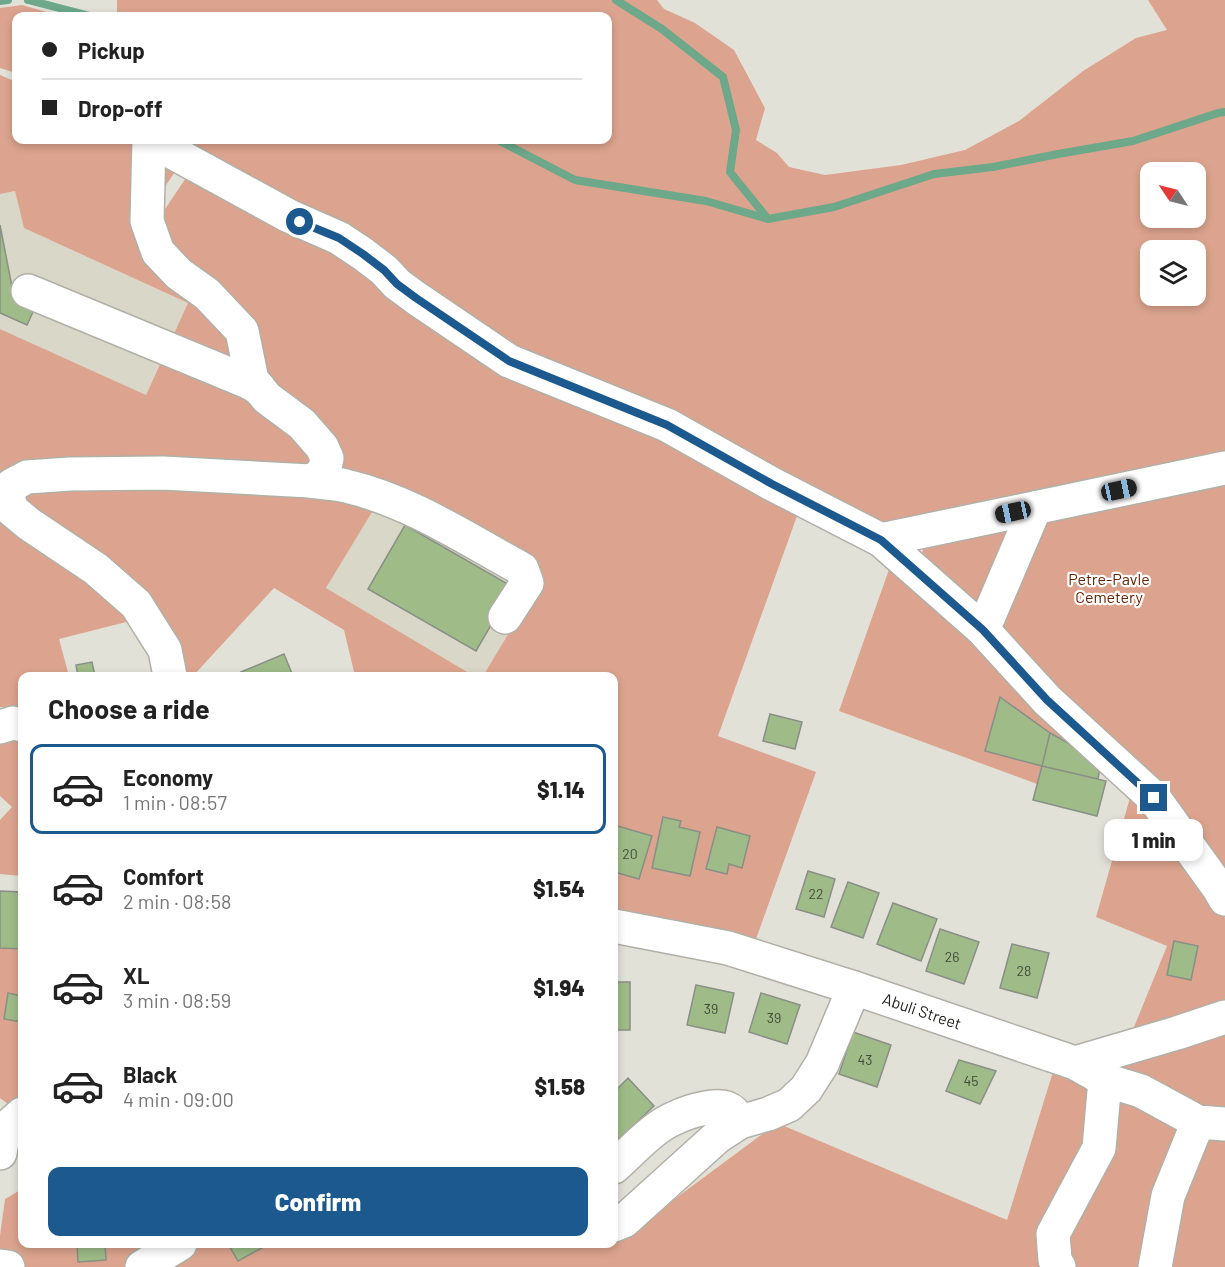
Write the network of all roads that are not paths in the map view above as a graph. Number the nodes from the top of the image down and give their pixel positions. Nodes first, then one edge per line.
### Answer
1 (149, 144) edge
2 (156, 144) edge
3 (28, 291) dead end
4 (259, 388) junction
5 (1225, 468) edge
6 (310, 481) junction
7 (1035, 508) junction
8 (881, 540) junction
9 (505, 617) dead end
10 (983, 630) junction
11 (169, 672) edge
12 (18, 724) edge
13 (0, 727) edge
14 (1225, 899) edge
15 (618, 927) edge
16 (854, 988) junction
17 (1225, 1017) edge
18 (1074, 1063) junction
19 (1104, 1080) junction
20 (740, 1122) junction
21 (1212, 1123) edge
22 (618, 1163) edge
23 (618, 1223) edge
24 (173, 1248) edge
25 (0, 1266) edge
26 (8, 1267) edge
27 (142, 1267) edge
28 (1059, 1267) edge
29 (1155, 1267) edge

1 - 4 street
2 - 8 street
3 - 4 street
4 - 6 street
5 - 7 street
6 - 9 street
6 - 11 street
7 - 8 street
7 - 10 street
8 - 10 street
10 - 14 street
12 - 13 street
15 - 16 street, Abuli Street
16 - 18 street, Abuli Street
16 - 20 street
17 - 18 street
18 - 19 street, Abuli Street
19 - 21 street, Abuli Street
19 - 28 street
20 - 22 street
20 - 23 street
21 - 29 street
24 - 27 street
25 - 26 street

